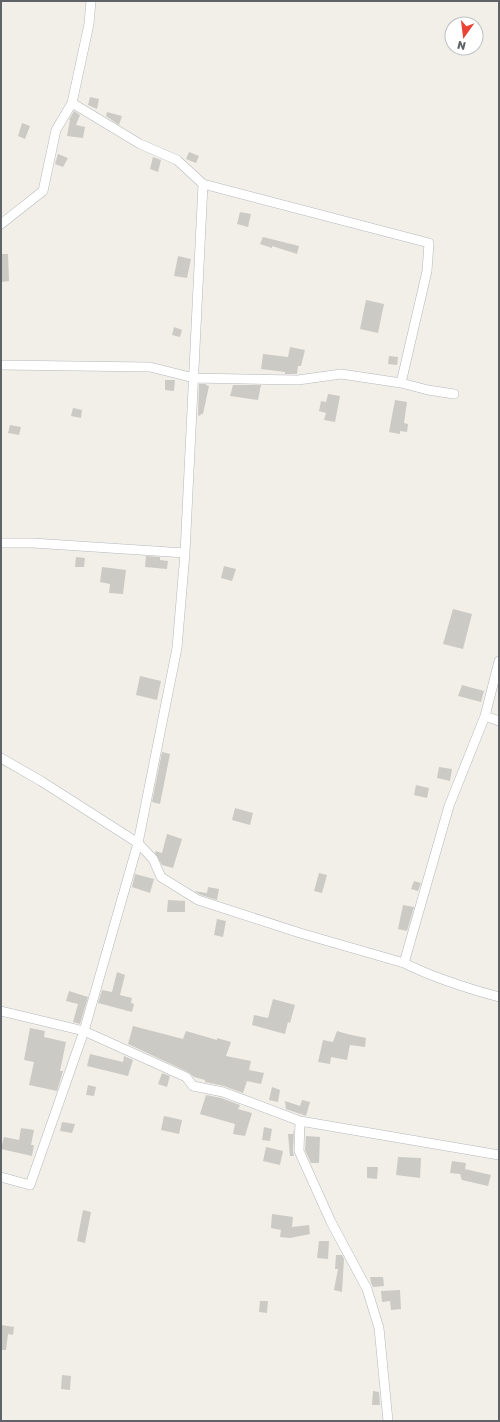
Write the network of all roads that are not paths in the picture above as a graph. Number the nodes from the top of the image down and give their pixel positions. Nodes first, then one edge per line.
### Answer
1 (91, 1) edge
2 (72, 103) junction
3 (203, 184) junction
4 (1, 224) edge
5 (1, 365) edge
6 (194, 378) junction
7 (401, 383) junction
8 (454, 394) dead end
9 (1, 543) edge
10 (185, 554) junction
11 (499, 661) edge
12 (485, 716) junction
13 (499, 721) edge
14 (1, 758) edge
15 (138, 843) junction
16 (404, 963) junction
17 (499, 997) edge
18 (1, 1011) edge
19 (84, 1031) junction
20 (300, 1121) junction
21 (499, 1155) edge
22 (1, 1176) edge
23 (388, 1421) edge

1 - 2 street
2 - 3 street
2 - 4 street
3 - 6 street
3 - 7 street
5 - 6 street
6 - 7 street
6 - 10 street
7 - 8 street
9 - 10 street
10 - 15 street
11 - 12 street
12 - 13 street
12 - 16 street
14 - 15 street
15 - 16 street
15 - 19 street
16 - 17 street
18 - 19 street
19 - 20 street
19 - 22 street
20 - 21 street
20 - 23 street

